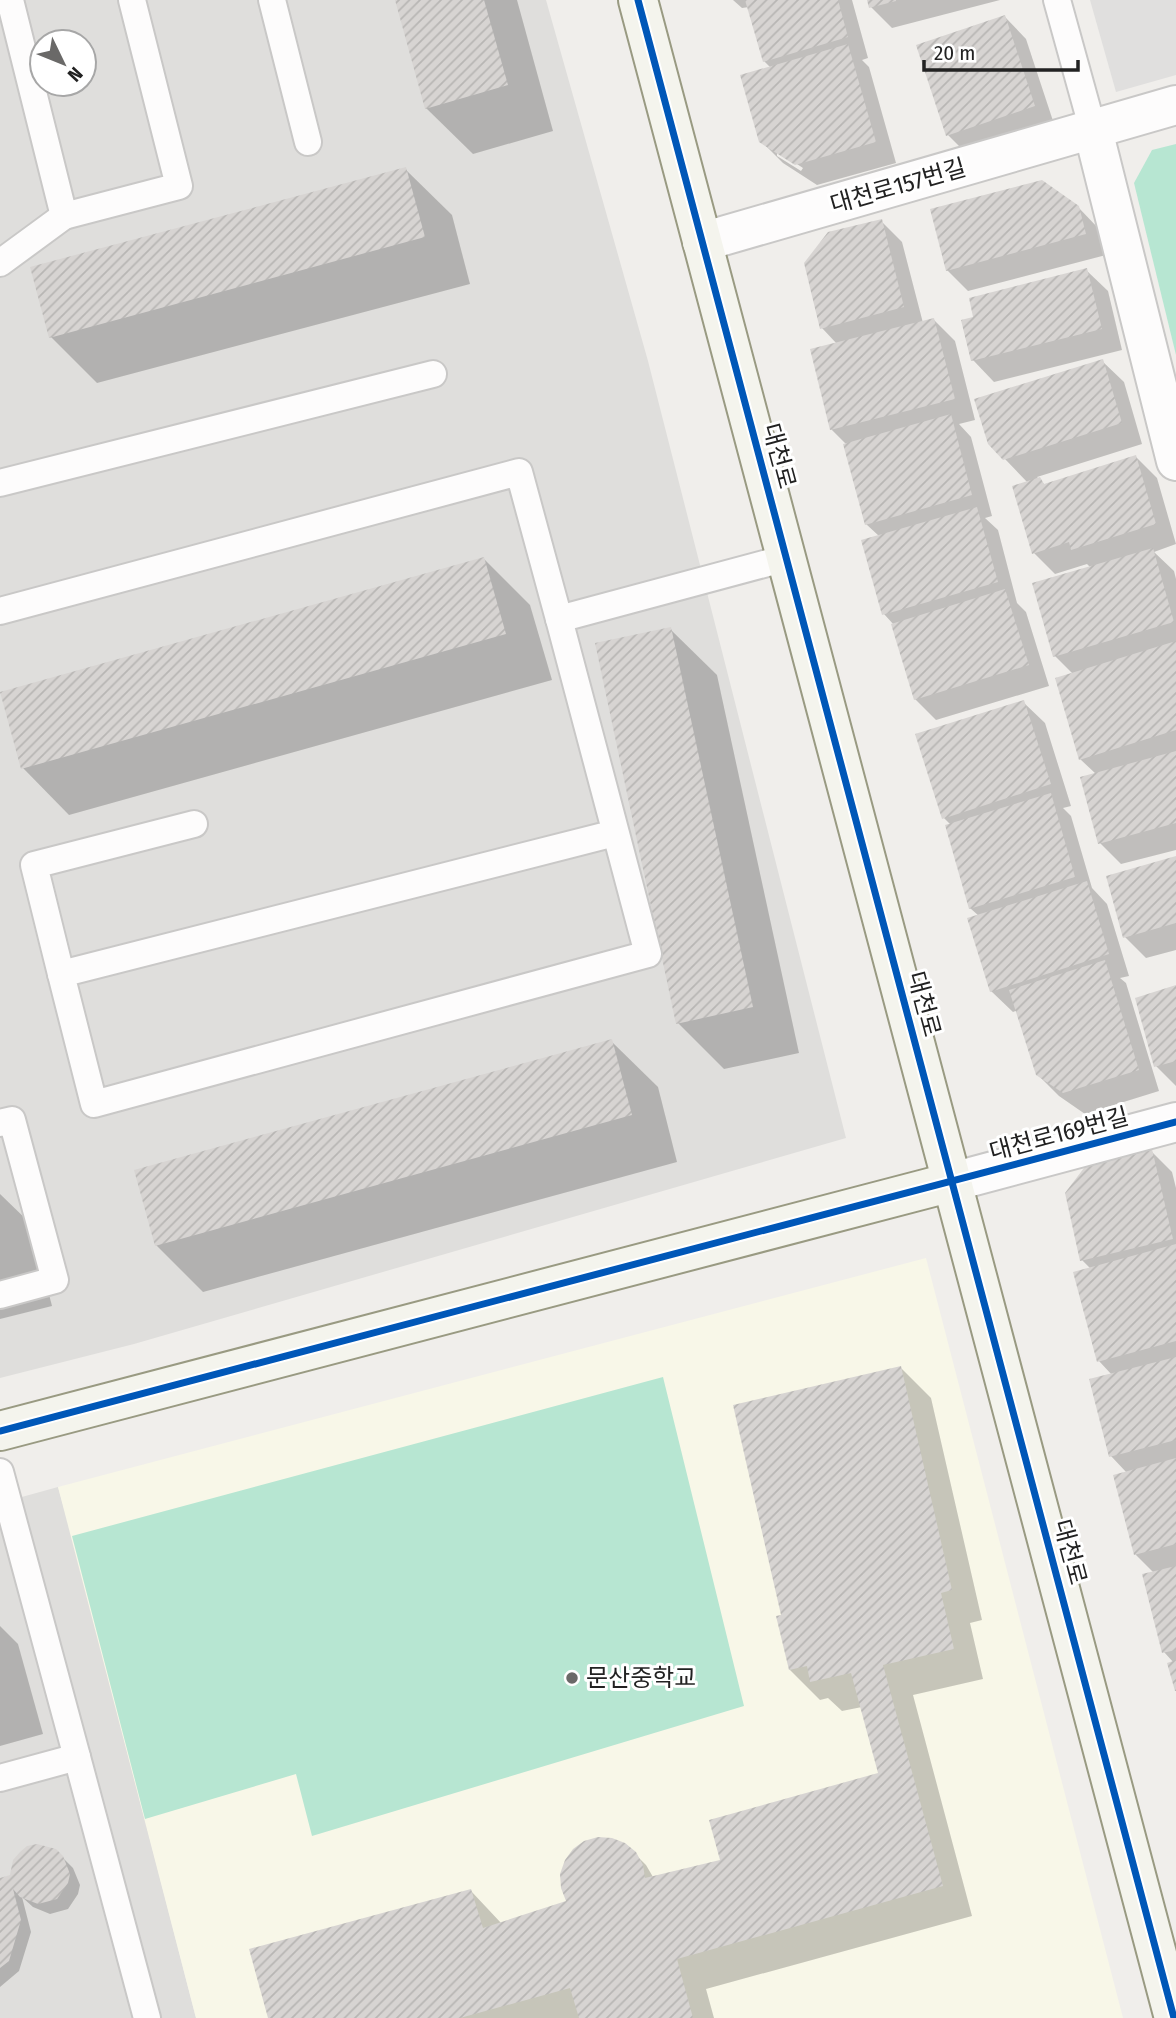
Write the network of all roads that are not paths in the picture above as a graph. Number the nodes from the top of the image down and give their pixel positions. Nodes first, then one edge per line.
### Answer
1 (10, 0) edge
2 (132, 0) edge
3 (272, 0) edge
4 (638, 0) edge
5 (1057, 0) edge
6 (1176, 104) edge
7 (1093, 130) junction
8 (308, 142) dead end
9 (64, 216) junction
10 (702, 242) junction
11 (0, 263) edge
12 (433, 374) dead end
13 (1176, 461) edge
14 (1, 480) edge
15 (786, 558) junction
16 (0, 611) edge
17 (558, 619) junction
18 (194, 824) dead end
19 (615, 833) junction
20 (61, 974) junction
21 (1176, 1122) edge
22 (0, 1123) edge
23 (952, 1182) junction
24 (0, 1295) edge
25 (0, 1431) edge
26 (0, 1472) edge
27 (10, 1553) edge
28 (77, 1757) junction
29 (0, 1778) edge
30 (147, 2018) edge
31 (1174, 2018) edge

1 - 9 lane
2 - 9 lane
3 - 8 lane
4 - 10 street, 대천로
5 - 7 lane
6 - 7 street, 대천로157번길
7 - 10 street, 대천로157번길
7 - 13 street
9 - 11 lane
10 - 15 street, 대천로
12 - 14 lane
15 - 17 lane
15 - 23 street, 대천로
16 - 17 lane
17 - 19 lane
18 - 20 lane
19 - 20 lane
19 - 20 lane
21 - 23 street, 대천로169번길
22 - 24 lane
23 - 25 street
23 - 31 street, 대천로
26 - 27 lane
27 - 28 lane
28 - 29 lane
28 - 30 lane

